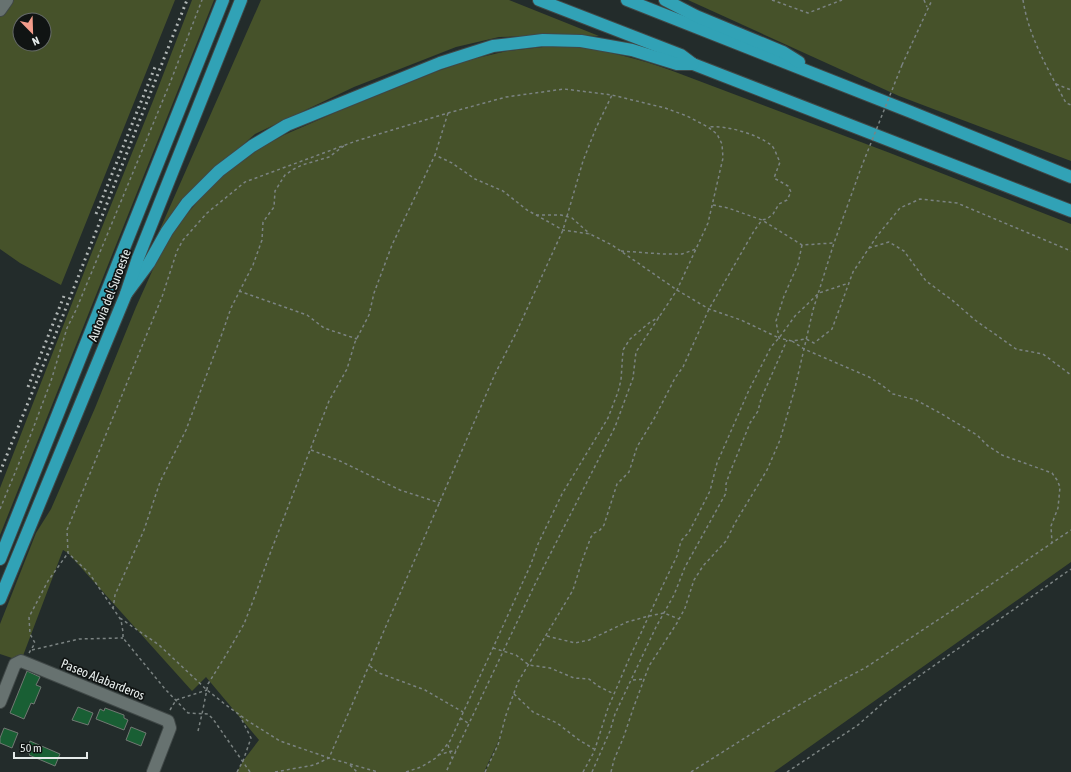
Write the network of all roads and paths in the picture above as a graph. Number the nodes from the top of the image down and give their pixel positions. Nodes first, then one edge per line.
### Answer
1 (7, 0) edge
2 (202, 0) edge
3 (223, 0) edge
4 (241, 0) edge
5 (249, 0) edge
6 (539, 0) edge
7 (627, 0) edge
8 (664, 0) edge
9 (772, 0) edge
10 (842, 0) edge
11 (924, 0) edge
12 (932, 0) edge
13 (1023, 0) edge
14 (928, 8) junction
15 (0, 10) edge
16 (219, 57) junction
17 (693, 64) junction
18 (828, 79) junction
19 (1056, 84) junction
20 (1071, 90) edge
21 (612, 96) junction
22 (1071, 105) edge
23 (448, 113) junction
24 (708, 127) junction
25 (346, 144) junction
26 (435, 155) junction
27 (1071, 177) edge
28 (713, 205) junction
29 (1071, 211) edge
30 (536, 215) junction
31 (567, 216) junction
32 (762, 220) junction
33 (563, 230) junction
34 (590, 234) junction
35 (834, 243) junction
36 (802, 245) junction
37 (869, 248) junction
38 (696, 249) junction
39 (620, 251) junction
40 (1071, 251) edge
41 (849, 283) junction
42 (677, 290) junction
43 (239, 292) junction
44 (819, 293) junction
45 (126, 294) junction
46 (709, 309) junction
47 (659, 317) junction
48 (779, 338) junction
49 (356, 339) junction
50 (806, 339) junction
51 (787, 340) junction
52 (792, 341) junction
53 (804, 349) junction
54 (1071, 374) edge
55 (311, 450) junction
56 (440, 503) junction
57 (0, 509) edge
58 (1071, 530) edge
59 (1052, 543) junction
60 (68, 553) junction
61 (0, 559) edge
62 (1071, 569) edge
63 (0, 600) edge
64 (113, 609) junction
65 (664, 613) junction
66 (648, 616) junction
67 (118, 617) junction
68 (679, 619) junction
69 (546, 636) junction
70 (122, 638) junction
71 (493, 648) junction
72 (32, 650) junction
73 (503, 651) junction
74 (21, 661) junction
75 (370, 665) junction
76 (529, 665) junction
77 (644, 679) junction
78 (632, 680) junction
79 (207, 690) junction
80 (514, 694) junction
81 (614, 694) junction
82 (176, 700) junction
83 (0, 702) edge
84 (463, 712) junction
85 (202, 714) junction
86 (239, 714) junction
87 (460, 718) junction
88 (163, 719) junction
89 (468, 723) junction
90 (198, 730) dead end
91 (448, 744) junction
92 (456, 750) junction
93 (594, 750) junction
94 (450, 752) junction
95 (438, 756) junction
96 (329, 758) junction
97 (452, 758) junction
98 (243, 761) junction
99 (348, 763) junction
100 (153, 772) edge
101 (237, 772) edge
102 (250, 772) edge
103 (275, 772) edge
104 (357, 772) edge
105 (378, 772) edge
106 (406, 772) edge
107 (446, 772) edge
108 (485, 772) edge
109 (584, 772) edge
110 (592, 772) edge
111 (610, 772) edge
112 (691, 772) edge
113 (787, 772) edge

1 - 15 street
2 - 57 path
3 - 61 highway, Autovía del Suroeste
4 - 16 highway, Autovía del Suroeste
5 - 16 highway
6 - 17 highway
7 - 18 highway
8 - 18 highway
9 - 10 path
11 - 14 path
12 - 14 path
13 - 19 path
14 - 35 path, bridge
16 - 45 highway, Autovía del Suroeste
17 - 29 highway
17 - 45 highway
18 - 27 highway
19 - 20 path
19 - 22 path
21 - 23 path
21 - 24 path
21 - 31 path
23 - 25 path
23 - 26 path
24 - 28 path
24 - 32 path
25 - 43 path
25 - 60 path
26 - 30 path
26 - 49 path
28 - 32 path
28 - 38 path
30 - 31 path
30 - 33 path
31 - 33 path
31 - 34 path
32 - 36 path
32 - 46 path
33 - 34 path
33 - 56 path
34 - 39 path
35 - 36 path
35 - 44 path
36 - 48 path
37 - 40 path
37 - 41 path
37 - 54 path
38 - 39 path
38 - 42 path
39 - 42 path
41 - 44 path
41 - 50 path
42 - 46 path
42 - 47 path
43 - 49 path
43 - 64 path
44 - 48 path
44 - 50 path
45 - 63 highway, Autovía del Suroeste
46 - 48 path
46 - 69 path
47 - 71 path
47 - 73 path
48 - 51 path
48 - 66 path
49 - 55 path
50 - 52 path
50 - 53 path
51 - 52 path
51 - 65 path
52 - 53 path
53 - 59 path
53 - 68 path
55 - 56 path
55 - 79 path
56 - 75 path
58 - 59 path
59 - 112 path
60 - 64 path
60 - 72 path
62 - 113 path
64 - 67 path
65 - 66 path
65 - 68 path
65 - 78 path
66 - 69 path
66 - 81 path
67 - 70 path
67 - 79 path
68 - 77 path
69 - 76 path
70 - 72 path
70 - 82 path
71 - 73 path
71 - 84 path
72 - 74 path
73 - 76 path
73 - 89 path
74 - 83 street
74 - 88 street, Paseo Alabarderos
75 - 84 path
75 - 96 path
76 - 80 path
76 - 81 path
77 - 78 path
77 - 111 path
78 - 110 path
79 - 82 path
79 - 85 path
79 - 86 path
80 - 93 path
80 - 108 path
81 - 93 path
82 - 85 path
82 - 88 path
84 - 87 path
85 - 90 path
85 - 98 path
86 - 96 path
86 - 98 path
87 - 89 path
87 - 91 path
88 - 100 street
89 - 92 path
91 - 94 path
91 - 95 path
92 - 94 path
92 - 97 path
93 - 109 path
94 - 95 path
94 - 97 path
95 - 106 path
96 - 99 path
96 - 103 path
97 - 107 path
98 - 101 path
98 - 102 path
99 - 104 path
99 - 105 path

